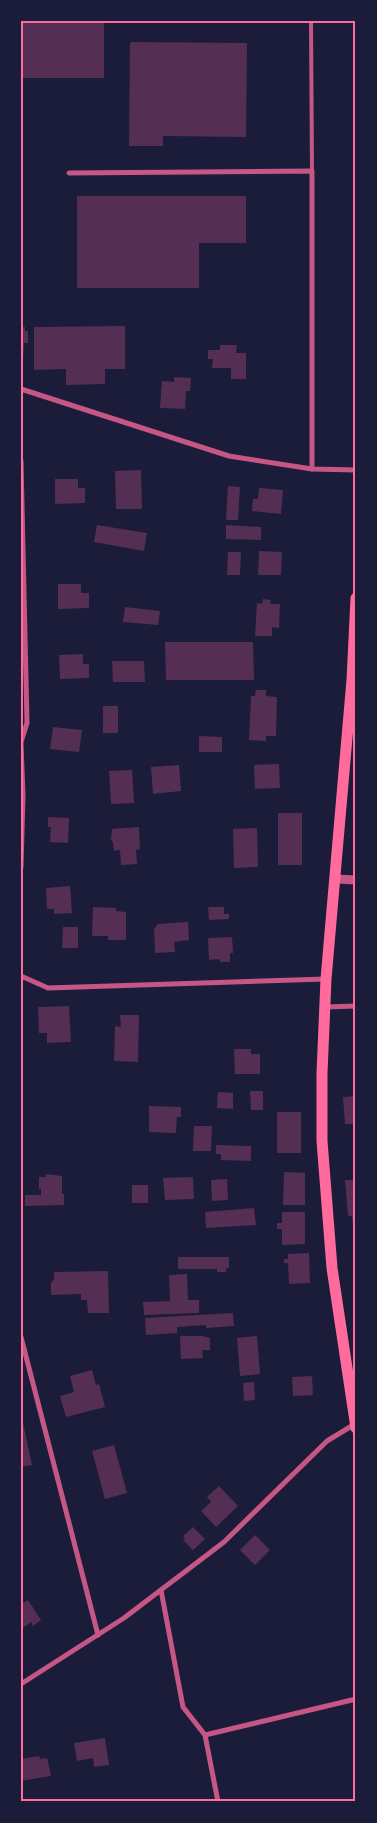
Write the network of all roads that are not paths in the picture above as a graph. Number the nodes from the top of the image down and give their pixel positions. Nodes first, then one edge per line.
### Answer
1 (312, 21) edge
2 (312, 171) junction
3 (69, 173) dead end
4 (21, 388) edge
5 (21, 461) edge
6 (312, 469) junction
7 (356, 470) edge
8 (356, 598) edge
9 (21, 742) edge
10 (21, 866) edge
11 (336, 879) junction
12 (356, 880) edge
13 (21, 976) edge
14 (326, 979) junction
15 (325, 1006) junction
16 (356, 1006) edge
17 (21, 1337) edge
18 (355, 1426) edge
19 (161, 1590) junction
20 (98, 1634) junction
21 (21, 1684) edge
22 (356, 1699) edge
23 (205, 1735) junction
24 (218, 1802) edge

1 - 2 lane
2 - 3 street
2 - 6 street
4 - 6 street
5 - 9 street
6 - 7 street
8 - 11 main road
9 - 10 street
11 - 12 street
11 - 14 main road
13 - 14 street
14 - 15 main road
15 - 16 street
15 - 18 main road
17 - 20 street
18 - 19 street
19 - 20 street
19 - 23 street
20 - 21 street
22 - 23 street
23 - 24 street

